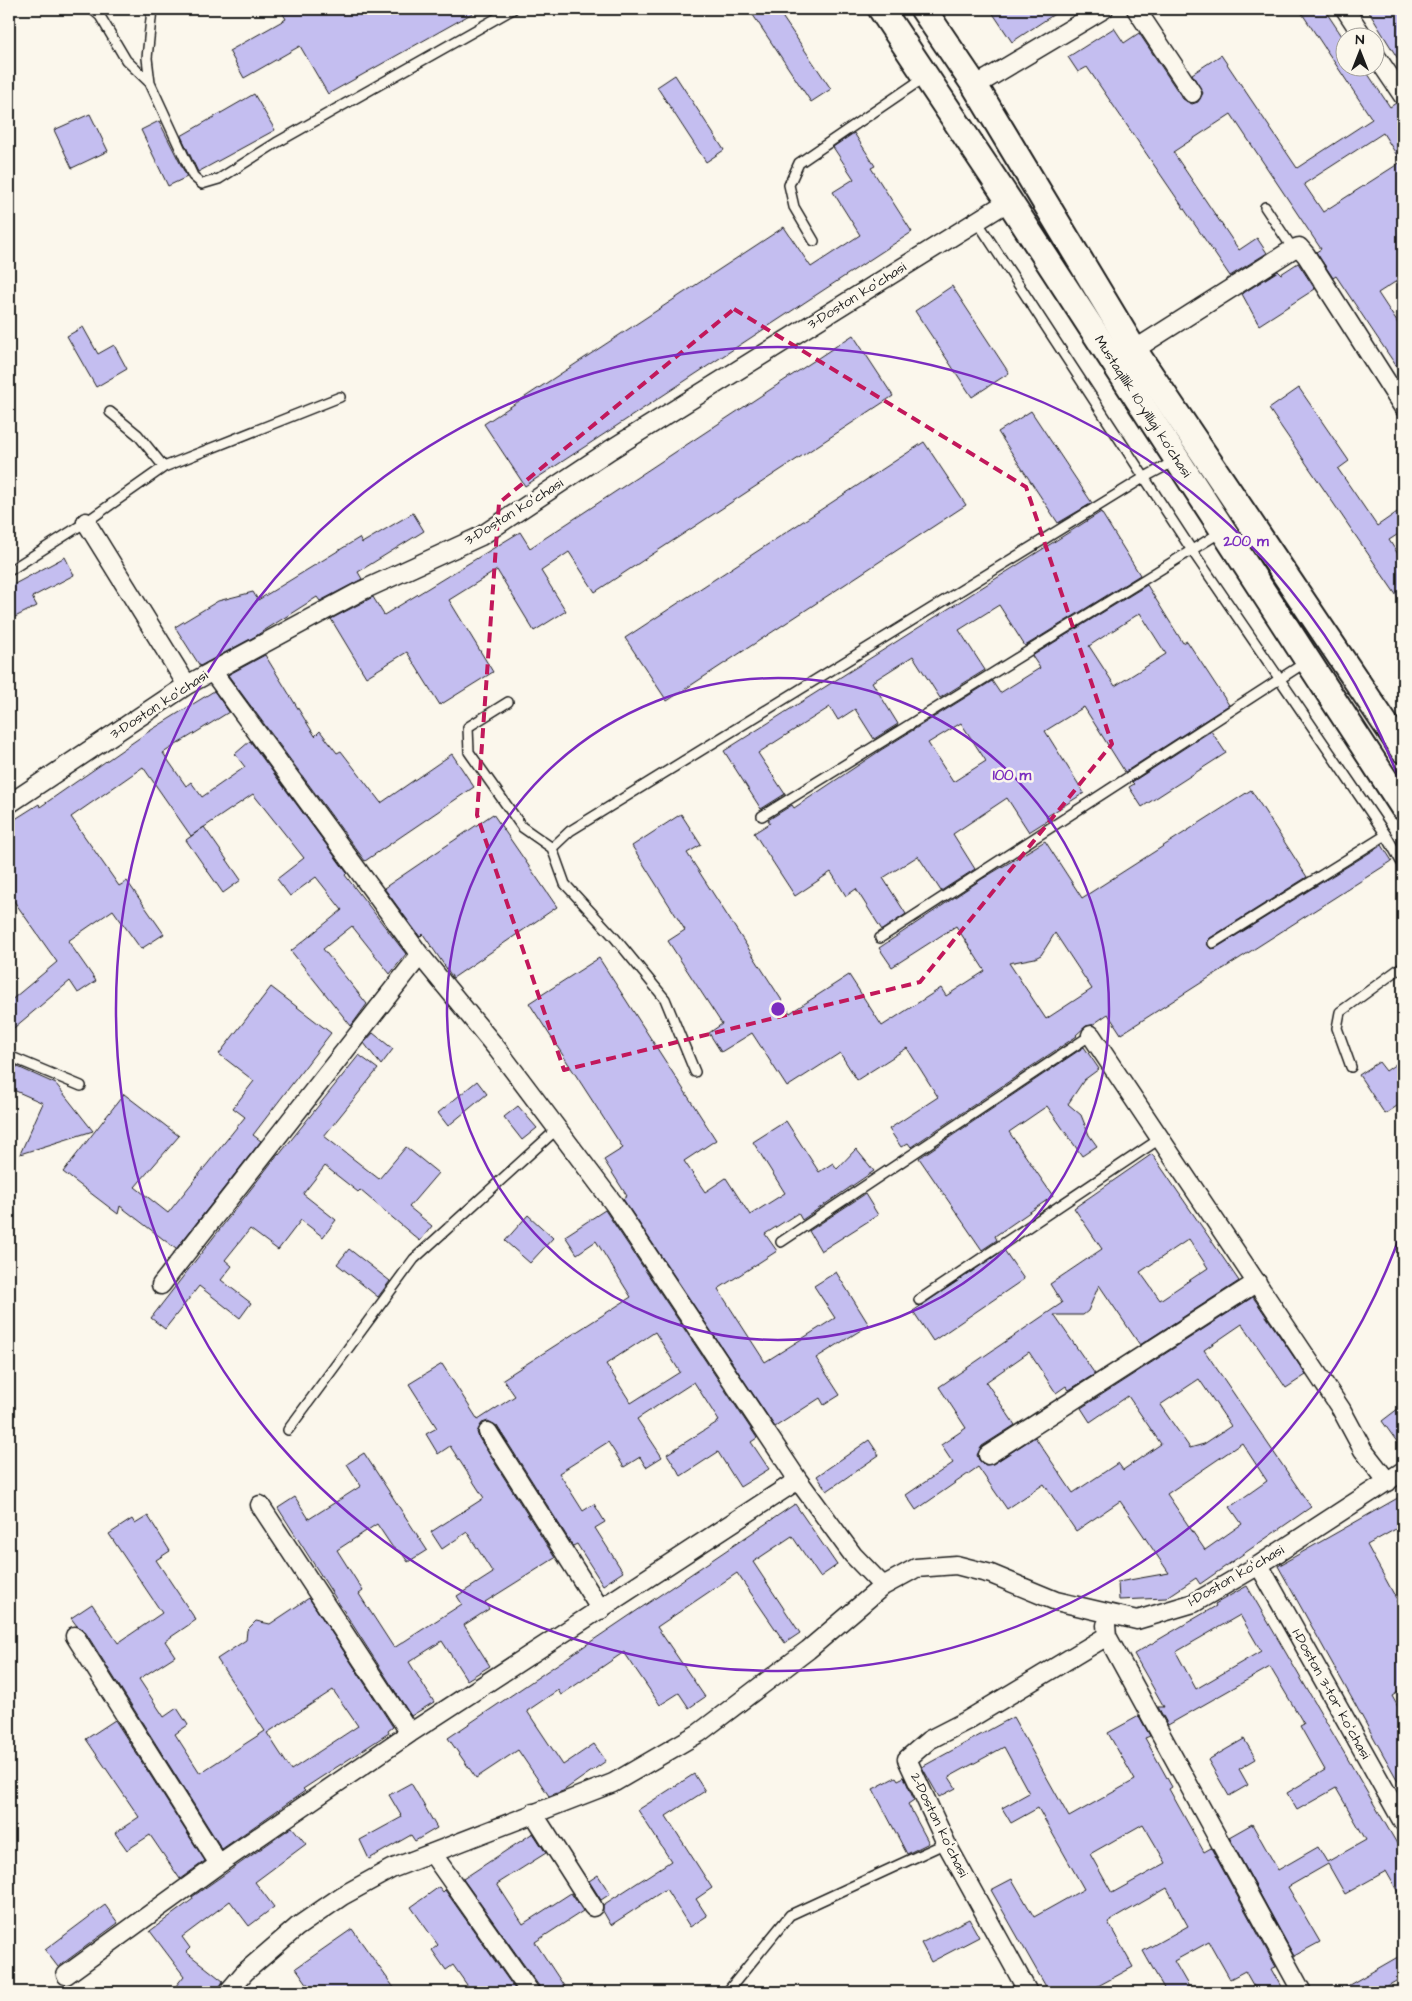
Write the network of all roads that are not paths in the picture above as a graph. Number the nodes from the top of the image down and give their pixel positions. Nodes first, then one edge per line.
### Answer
1 (92, 9) edge
2 (152, 9) edge
3 (513, 9) edge
4 (881, 9) edge
5 (923, 9) edge
6 (1104, 9) edge
7 (1136, 9) edge
8 (1345, 9) edge
9 (1357, 28) edge
10 (1384, 68) edge
11 (926, 77) junction
12 (150, 83) junction
13 (975, 86) junction
14 (1192, 93) dead end
15 (1403, 96) edge
16 (1009, 201) junction
17 (1265, 207) dead end
18 (977, 221) junction
19 (814, 241) dead end
20 (1293, 249) junction
21 (1134, 350) junction
22 (340, 398) dead end
23 (1403, 407) edge
24 (110, 412) dead end
25 (1178, 460) junction
26 (164, 467) junction
27 (1145, 477) junction
28 (86, 522) junction
29 (1224, 531) junction
30 (1191, 549) junction
31 (9, 571) edge
32 (1308, 660) junction
33 (212, 671) junction
34 (1278, 679) junction
35 (187, 685) junction
36 (508, 702) dead end
37 (1403, 750) edge
38 (9, 804) edge
39 (1403, 807) edge
40 (762, 816) dead end
41 (1386, 835) junction
42 (552, 848) junction
43 (1403, 865) edge
44 (880, 938) dead end
45 (1212, 943) dead end
46 (420, 955) junction
47 (1403, 966) edge
48 (1091, 1035) joint
49 (9, 1056) edge
50 (1352, 1067) dead end
51 (695, 1072) dead end
52 (81, 1086) dead end
53 (556, 1130) junction
54 (1161, 1138) junction
55 (781, 1242) dead end
56 (1257, 1282) junction
57 (162, 1285) dead end
58 (919, 1300) dead end
59 (288, 1430) dead end
60 (488, 1432) dead end
61 (988, 1455) dead end
62 (1403, 1471) edge
63 (798, 1480) junction
64 (1388, 1482) junction
65 (260, 1506) dead end
66 (1259, 1565) junction
67 (883, 1586) junction
68 (601, 1610) junction
69 (1105, 1614) junction
70 (75, 1636) dead end
71 (1107, 1636) junction
72 (410, 1733) junction
73 (534, 1813) junction
74 (1403, 1822) edge
75 (946, 1843) junction
76 (432, 1853) junction
77 (219, 1864) junction
78 (593, 1907) dead end
79 (66, 1975) dead end
80 (228, 1992) edge
81 (530, 1992) edge
82 (726, 1992) edge
83 (1028, 1992) edge
84 (1302, 1992) edge

1 - 12 lane
2 - 12 lane
3 - 12 lane
4 - 11 main road, Mustaqillik 10-yilligi ko'chasi
5 - 13 main road, Mustaqillik 10-yilligi ko'chasi
6 - 13 street
7 - 14 street
8 - 9 street
10 - 15 street
11 - 16 main road, Mustaqillik 10-yilligi ko'chasi
11 - 19 lane
13 - 21 main road, Mustaqillik 10-yilligi ko'chasi
16 - 18 street, 3-Doston koʻchasi
16 - 25 main road, Mustaqillik 10-yilligi ko'chasi
17 - 20 lane
18 - 27 lane
18 - 33 street, 3-Doston koʻchasi
20 - 21 street
20 - 23 street
21 - 37 main road, Mustaqillik 10-yilligi ko'chasi
22 - 26 lane
24 - 26 lane
25 - 27 lane
25 - 29 main road, Mustaqillik 10-yilligi ko'chasi
26 - 28 lane
27 - 30 lane
27 - 42 lane
28 - 31 lane
28 - 35 street
29 - 30 lane
29 - 32 main road, Mustaqillik 10-yilligi ko'chasi
30 - 34 lane
30 - 40 lane
32 - 34 lane
32 - 39 main road, Mustaqillik 10-yilligi ko'chasi
33 - 35 street, 3-Doston koʻchasi
33 - 46 street
34 - 41 lane
34 - 44 lane
35 - 38 street, 3-Doston koʻchasi
36 - 42 lane
41 - 43 lane
41 - 45 lane
42 - 51 lane
46 - 53 street
46 - 57 street
47 - 50 lane
48 - 54 street
48 - 55 lane
49 - 52 lane
53 - 59 lane
53 - 63 street
54 - 56 street
54 - 58 lane
56 - 61 street
56 - 64 street
60 - 68 street
62 - 64 street, 1-Doston koʻchasi
63 - 67 street
63 - 68 street
64 - 66 street, 1-Doston koʻchasi
65 - 72 street
66 - 69 street, 1-Doston koʻchasi
66 - 74 street, 1-Doston 3-tor koʻchasi
67 - 69 street, 1-Doston koʻchasi
67 - 73 street, 1-Doston koʻchasi
68 - 72 street
69 - 71 street
70 - 77 street
71 - 75 street, 2-Doston koʻchasi
71 - 84 street
72 - 77 street
73 - 76 street, 1-Doston koʻchasi
73 - 78 street
75 - 82 lane
75 - 83 street, 2-Doston koʻchasi
76 - 80 street, 1-Doston koʻchasi
76 - 81 street
77 - 79 street

